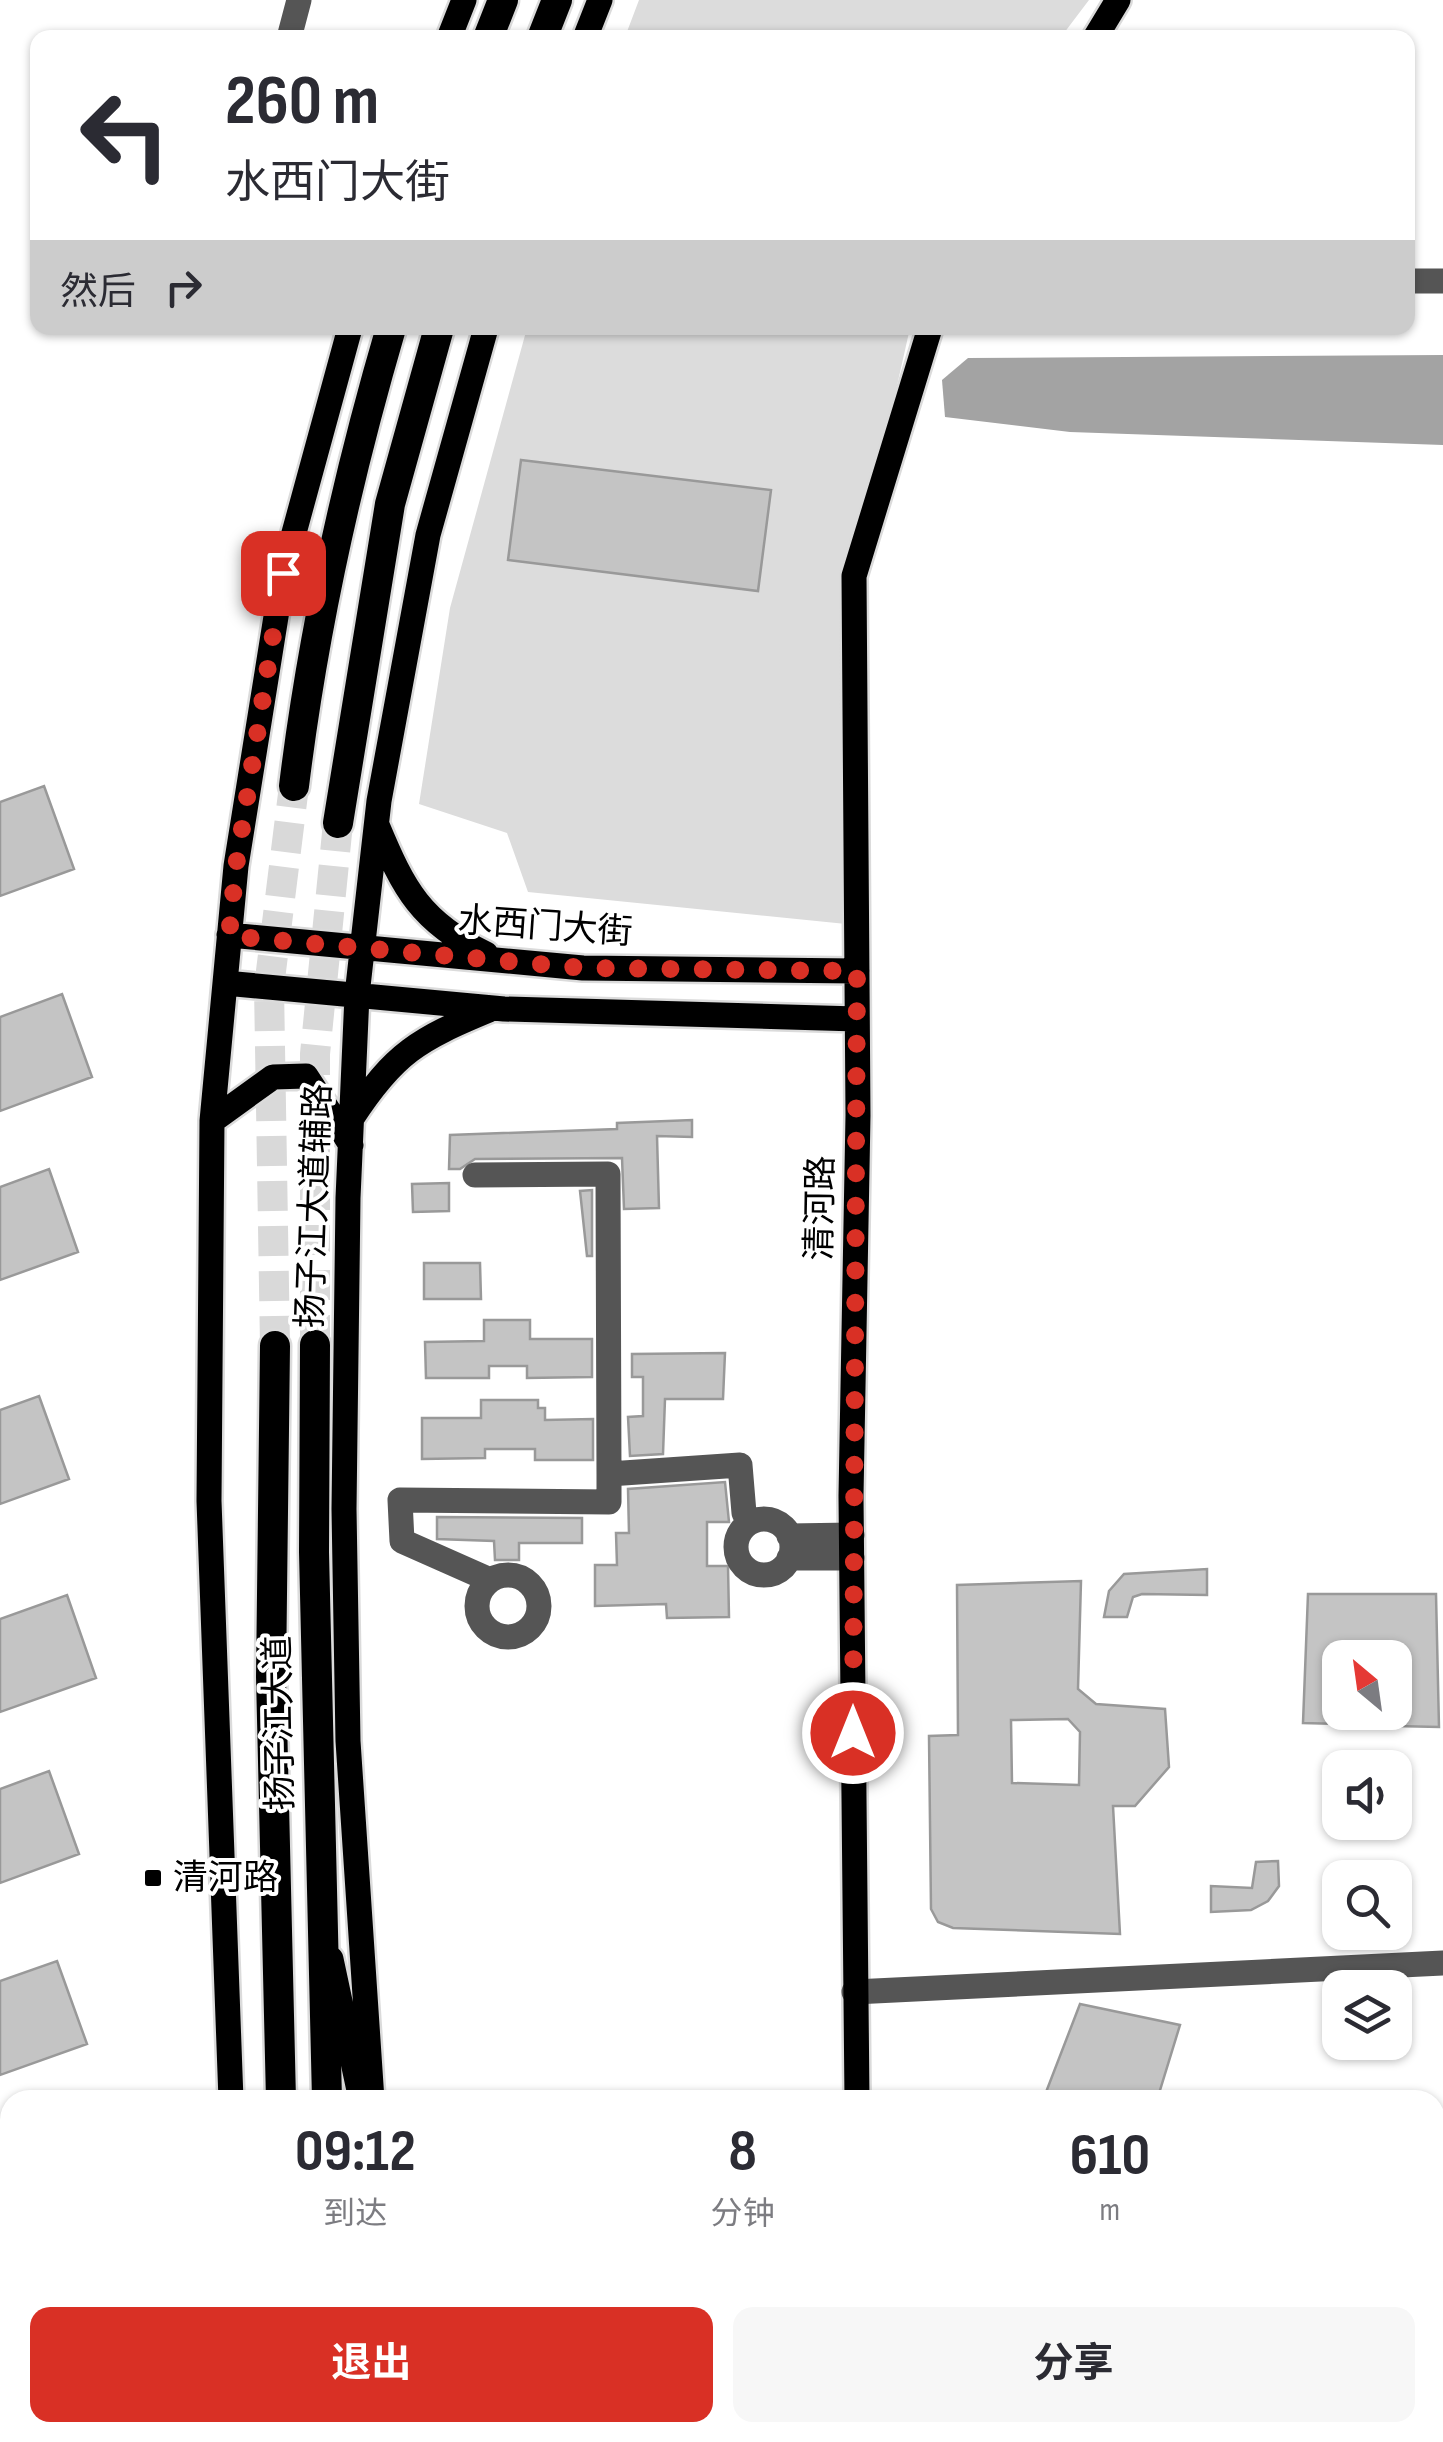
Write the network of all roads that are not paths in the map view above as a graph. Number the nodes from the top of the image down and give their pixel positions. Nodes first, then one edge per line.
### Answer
1 (300, 0) edge
2 (464, 0) edge
3 (503, 0) edge
4 (556, 0) edge
5 (600, 0) edge
6 (1118, 0) edge
7 (291, 30) edge
8 (452, 30) edge
9 (491, 30) edge
10 (545, 30) edge
11 (588, 30) edge
12 (1100, 30) edge
13 (1415, 281) edge
14 (1443, 281) edge
15 (348, 335) edge
16 (382, 335) edge
17 (389, 335) edge
18 (437, 335) edge
19 (445, 335) edge
20 (484, 335) edge
21 (928, 335) edge
22 (379, 370) junction
23 (426, 371) junction
24 (294, 786) tunnel mouth
25 (376, 822) junction
26 (338, 823) tunnel mouth
27 (229, 936) junction
28 (362, 948) junction
29 (499, 960) junction
30 (857, 971) junction
31 (224, 983) junction
32 (358, 995) junction
33 (492, 1008) junction
34 (857, 1019) junction
35 (352, 1118) junction
36 (212, 1121) junction
37 (351, 1145) junction
38 (475, 1175) dead end
39 (316, 1345) tunnel mouth
40 (275, 1346) tunnel mouth
41 (609, 1474) junction
42 (749, 1523) junction
43 (852, 1546) junction
44 (789, 1547) junction
45 (490, 1580) dead end
46 (323, 1931) junction
47 (1443, 1963) edge
48 (854, 1992) junction
49 (231, 2090) edge
50 (281, 2090) edge
51 (327, 2090) edge
52 (360, 2090) edge
53 (371, 2090) edge
54 (857, 2090) edge

1 - 7 street
2 - 8 main road
3 - 9 highway
4 - 10 highway
5 - 11 main road
6 - 12 main road
13 - 14 street
15 - 27 main road
16 - 22 main road
17 - 22 highway
18 - 23 highway
19 - 23 main road
20 - 25 main road, 扬子江大道辅路
21 - 30 main road, 清河路
22 - 24 highway
23 - 26 highway
25 - 28 main road, 扬子江大道辅路
25 - 29 main road
27 - 28 main road, 水西门大街
27 - 31 main road
28 - 29 main road, 水西门大街
28 - 32 main road, 扬子江大道辅路
29 - 30 main road, 水西门大街
30 - 34 main road, 清河路
31 - 32 main road
31 - 36 main road
32 - 33 main road
32 - 35 main road, 扬子江大道辅路
33 - 34 main road
33 - 35 main road
34 - 43 main road, 清河路
35 - 37 main road, 扬子江大道辅路
36 - 37 main road
36 - 49 main road
37 - 53 main road, 扬子江大道辅路
38 - 41 street
39 - 46 highway, 扬子江大道
40 - 50 highway, 扬子江大道
41 - 42 street
41 - 45 street
42 - 44 street
42 - 44 street
43 - 44 street
43 - 48 main road, 清河路
46 - 51 highway, 扬子江大道
46 - 52 main road
47 - 48 street
48 - 54 main road, 清河路

